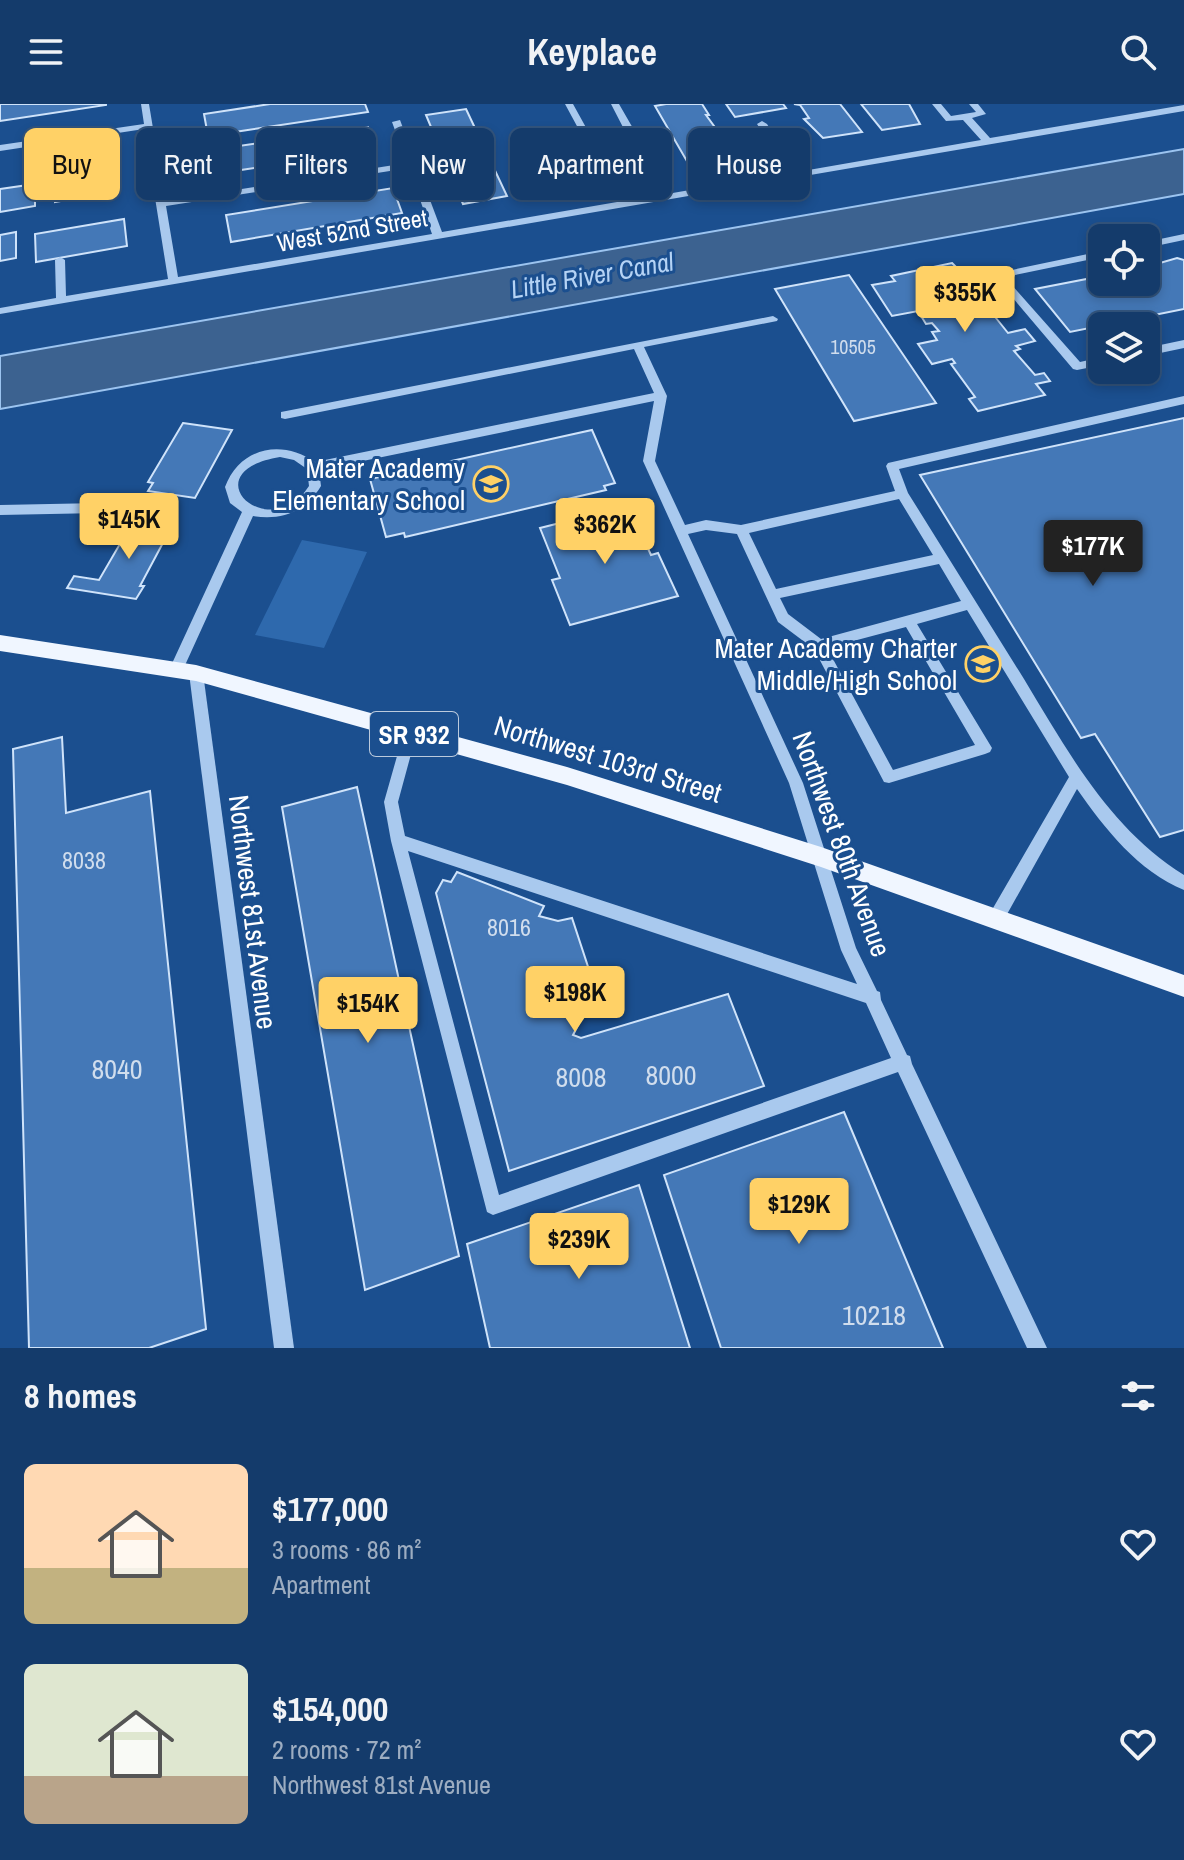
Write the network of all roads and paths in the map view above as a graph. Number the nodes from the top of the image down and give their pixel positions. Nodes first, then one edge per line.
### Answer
1 (160, 104) edge
2 (569, 104) edge
3 (615, 104) edge
4 (936, 104) edge
5 (973, 104) edge
6 (1135, 104) edge
7 (145, 105) edge
8 (1184, 108) edge
9 (1146, 115) junction
10 (966, 117) junction
11 (397, 122) dead end
12 (762, 124) dead end
13 (149, 126) junction
14 (399, 128) edge
15 (582, 128) edge
16 (627, 128) edge
17 (765, 128) edge
18 (988, 142) junction
19 (0, 148) edge
20 (392, 168) edge
21 (810, 172) edge
22 (425, 200) edge
23 (646, 200) edge
24 (163, 204) junction
25 (438, 236) junction
26 (1184, 237) edge
27 (1160, 242) edge
28 (1088, 257) edge
29 (60, 260) dead end
30 (173, 281) junction
31 (61, 301) junction
32 (0, 311) edge
33 (773, 319) dead end
34 (1184, 344) edge
35 (637, 345) junction
36 (1160, 349) edge
37 (1088, 364) edge
38 (661, 396) junction
39 (1184, 400) edge
40 (285, 415) dead end
41 (313, 467) junction
42 (902, 494) junction
43 (100, 508) dead end
44 (0, 510) edge
45 (249, 511) junction
46 (741, 530) junction
47 (681, 531) junction
48 (942, 558) junction
49 (772, 595) junction
50 (970, 604) junction
51 (909, 621) junction
52 (0, 643) edge
53 (819, 645) junction
54 (186, 672) junction
55 (410, 732) junction
56 (1077, 776) junction
57 (398, 841) junction
58 (821, 857) junction
59 (1184, 883) edge
60 (995, 920) junction
61 (1184, 986) edge
62 (874, 998) junction
63 (904, 1062) junction
64 (284, 1348) edge
65 (1037, 1348) edge

1 - 7 street
2 - 15 street
3 - 16 street
4 - 10 street
5 - 10 street
6 - 9 street
7 - 13 street
8 - 9 street, West 52nd Street
9 - 18 street, West 52nd Street
10 - 18 street
11 - 14 street
12 - 17 street
13 - 19 street
13 - 24 street
18 - 21 street, West 52nd Street
20 - 24 street
22 - 25 street
23 - 25 street, West 52nd Street
24 - 30 street
25 - 30 street, West 52nd Street
26 - 27 street
28 - 37 street
29 - 31 street
30 - 31 street, West 52nd Street
31 - 32 street, West 52nd Street
33 - 35 street
34 - 36 street
35 - 38 street
35 - 40 street
38 - 41 street
38 - 47 street, Northwest 80th Avenue
39 - 42 street
41 - 45 street
41 - 45 street
42 - 46 street
42 - 48 street
43 - 44 street
45 - 54 street
46 - 47 street
46 - 49 street
47 - 58 street, Northwest 80th Avenue
48 - 49 street
48 - 50 street
49 - 53 street
50 - 51 street
50 - 56 street
51 - 53 street
51 - 53 street
52 - 54 main road, Northwest 103rd Street / SR 932
54 - 55 main road, Northwest 103rd Street / SR 932
54 - 64 street, Northwest 81st Avenue
55 - 57 street
55 - 58 main road, Northwest 103rd Street / SR 932
56 - 59 street
56 - 60 street
57 - 62 street
57 - 63 street
58 - 60 main road, Northwest 103rd Street / SR 932
58 - 62 street, Northwest 80th Avenue
60 - 61 main road, Northwest 103rd Street / SR 932
62 - 63 street, Northwest 80th Avenue
63 - 65 street, Northwest 80th Avenue

